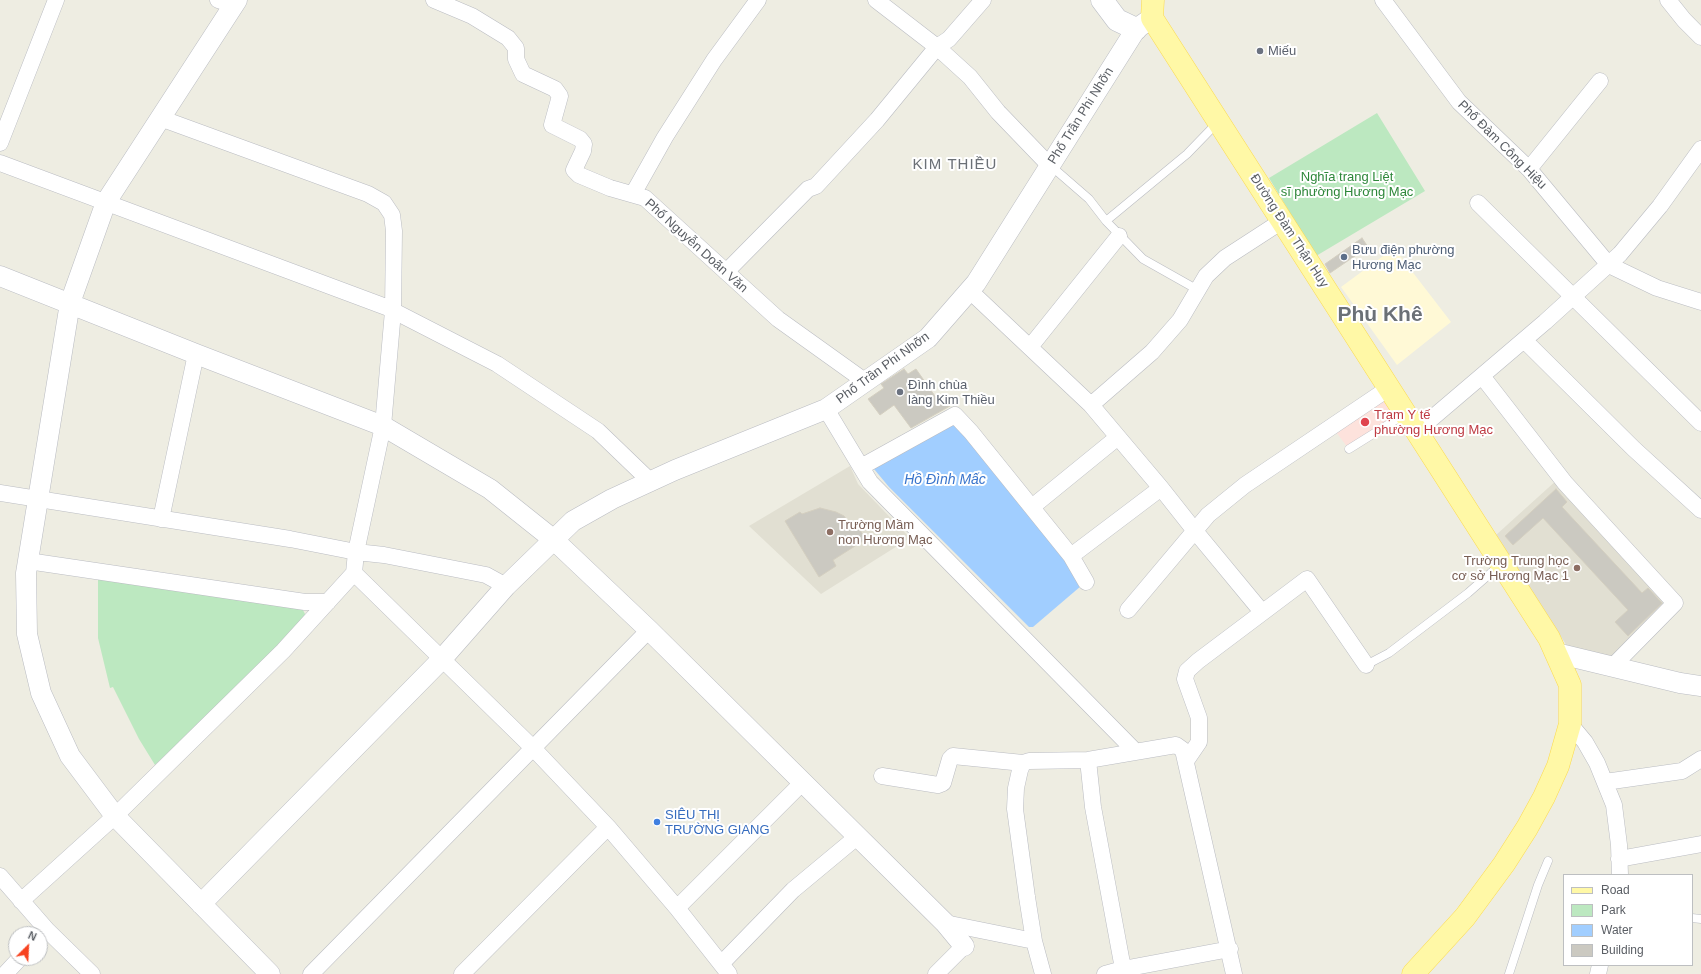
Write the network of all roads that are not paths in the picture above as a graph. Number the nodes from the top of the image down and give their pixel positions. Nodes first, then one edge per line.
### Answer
1 (56, 0) edge
2 (434, 0) edge
3 (758, 0) edge
4 (876, 0) edge
5 (983, 0) edge
6 (1102, 0) edge
7 (1383, 0) edge
8 (1668, 0) edge
9 (229, 2) edge
10 (1147, 16) edge
11 (1698, 29) edge
12 (937, 47) junction
13 (1600, 81) dead end
14 (160, 118) junction
15 (1218, 121) junction
16 (0, 143) edge
17 (1701, 149) edge
18 (0, 163) edge
19 (1050, 166) junction
20 (1529, 169) junction
21 (633, 194) junction
22 (106, 202) junction
23 (1478, 203) dead end
24 (1282, 220) junction
25 (1106, 221) junction
26 (1119, 236) junction
27 (1609, 265) junction
28 (726, 272) junction
29 (0, 276) edge
30 (969, 290) junction
31 (1198, 290) junction
32 (1573, 297) junction
33 (1699, 298) edge
34 (70, 303) junction
35 (393, 311) junction
36 (1524, 340) junction
37 (1030, 348) junction
38 (196, 354) junction
39 (1482, 376) junction
40 (866, 382) junction
41 (1389, 388) junction
42 (1091, 405) junction
43 (826, 409) junction
44 (1405, 413) junction
45 (1701, 423) edge
46 (383, 426) junction
47 (1417, 431) junction
48 (1118, 438) junction
49 (1349, 449) dead end
50 (861, 467) junction
51 (650, 481) junction
52 (1162, 488) junction
53 (0, 493) edge
54 (37, 499) junction
55 (1032, 507) junction
56 (1701, 510) edge
57 (161, 519) junction
58 (1194, 531) junction
59 (554, 540) junction
60 (356, 552) junction
61 (1071, 556) junction
62 (28, 561) junction
63 (1502, 563) junction
64 (354, 574) junction
65 (1086, 582) dead end
66 (506, 586) junction
67 (328, 602) junction
68 (1128, 610) dead end
69 (1262, 612) junction
70 (649, 630) junction
71 (1556, 653) junction
72 (441, 660) junction
73 (1366, 665) joint
74 (1612, 666) junction
75 (1701, 686) edge
76 (1570, 724) junction
77 (533, 748) junction
78 (1135, 751) junction
79 (1701, 759) edge
80 (1088, 760) junction
81 (1186, 761) junction
82 (1023, 763) junction
83 (882, 776) dead end
84 (1605, 782) junction
85 (802, 783) junction
86 (115, 816) junction
87 (608, 827) junction
88 (858, 836) junction
89 (1701, 844) edge
90 (1548, 861) dead end
91 (1620, 867) edge
92 (0, 876) edge
93 (21, 901) junction
94 (201, 904) junction
95 (677, 908) junction
96 (945, 923) junction
97 (38, 926) edge
98 (48, 937) edge
99 (1034, 941) junction
100 (964, 946) joint
101 (1230, 949) junction
102 (12, 966) edge
103 (725, 969) edge
104 (1124, 971) edge
105 (5, 974) edge
106 (92, 974) edge
107 (270, 974) edge
108 (311, 974) edge
109 (462, 974) edge
110 (936, 974) edge
111 (1042, 974) edge
112 (1105, 974) edge
113 (1234, 974) edge
114 (1414, 974) edge
115 (1509, 974) edge

1 - 16 street
2 - 21 street, Phố Nguyễn Doãn Văn
3 - 21 street
4 - 12 street
5 - 12 street
6 - 10 main road
7 - 20 street, Phố Đàm Công Hiệu
8 - 11 street
9 - 14 street
10 - 15 main road, Đường Đàm Thận Huy
10 - 19 street, Phố Trần Phi Nhỡn
12 - 19 street
12 - 28 street
13 - 20 street
14 - 22 street
14 - 35 street
15 - 24 main road, Đường Đàm Thận Huy
15 - 25 lane
17 - 27 street
18 - 22 street
19 - 25 lane
19 - 30 street, Phố Trần Phi Nhỡn
20 - 27 street, Phố Đàm Công Hiệu
21 - 28 street, Phố Nguyễn Doãn Văn
22 - 34 street
22 - 35 street
23 - 32 street
24 - 31 street
24 - 41 main road, Đường Đàm Thận Huy
25 - 26 lane
26 - 31 lane
26 - 37 street
27 - 32 street
27 - 33 street, Phố Đàm Công Hiệu
28 - 40 street, Phố Nguyễn Doãn Văn
29 - 34 street
30 - 37 street
30 - 40 street, Phố Trần Phi Nhỡn
31 - 42 street
32 - 36 street
32 - 45 street
34 - 38 street
34 - 54 street
35 - 46 street
35 - 51 street
36 - 39 street
36 - 56 street
37 - 42 street
38 - 46 street
38 - 57 street
39 - 47 street
39 - 74 street
40 - 43 street, Phố Trần Phi Nhỡn
41 - 44 main road, Đường Đàm Thận Huy
41 - 58 street
42 - 48 street
43 - 50 street
43 - 51 street, Phố Trần Phi Nhỡn
44 - 47 main road, Đường Đàm Thận Huy
44 - 49 lane
46 - 59 street
46 - 60 street
47 - 63 main road, Đường Đàm Thận Huy
48 - 52 street
48 - 55 street
50 - 55 street
50 - 78 street
51 - 59 street, Phố Trần Phi Nhỡn
52 - 58 street
52 - 61 street
53 - 54 street
54 - 57 street
54 - 62 street
55 - 61 street
57 - 60 street
58 - 68 street
58 - 69 street
59 - 66 street, Phố Trần Phi Nhỡn
59 - 70 street
60 - 64 street
60 - 66 street
61 - 65 street
62 - 67 street
62 - 86 street
63 - 71 main road, Đường Đàm Thận Huy
63 - 73 lane
64 - 67 street
64 - 72 street
66 - 72 street, Phố Trần Phi Nhỡn
67 - 86 street
69 - 73 street
69 - 81 street
70 - 77 street
70 - 85 street
71 - 74 street
71 - 76 main road, Đường Đàm Thận Huy
72 - 77 street
72 - 94 street, Phố Trần Phi Nhỡn
74 - 75 street
76 - 84 street
76 - 114 main road, Đường Đàm Thận Huy
77 - 87 street
77 - 108 street
78 - 80 street
78 - 81 street
79 - 84 street
80 - 82 street
80 - 104 street
81 - 101 street
82 - 83 street
82 - 99 street
84 - 91 street
85 - 88 street
85 - 95 street
86 - 93 street
86 - 94 street
87 - 95 street
87 - 109 street
88 - 96 street
88 - 103 street
89 - 91 street
90 - 115 lane
92 - 93 street
93 - 97 street
94 - 107 street
95 - 103 street
96 - 99 street
96 - 100 street
98 - 106 street
99 - 111 street
100 - 110 street
101 - 104 street
101 - 113 street
102 - 105 street
104 - 112 street

